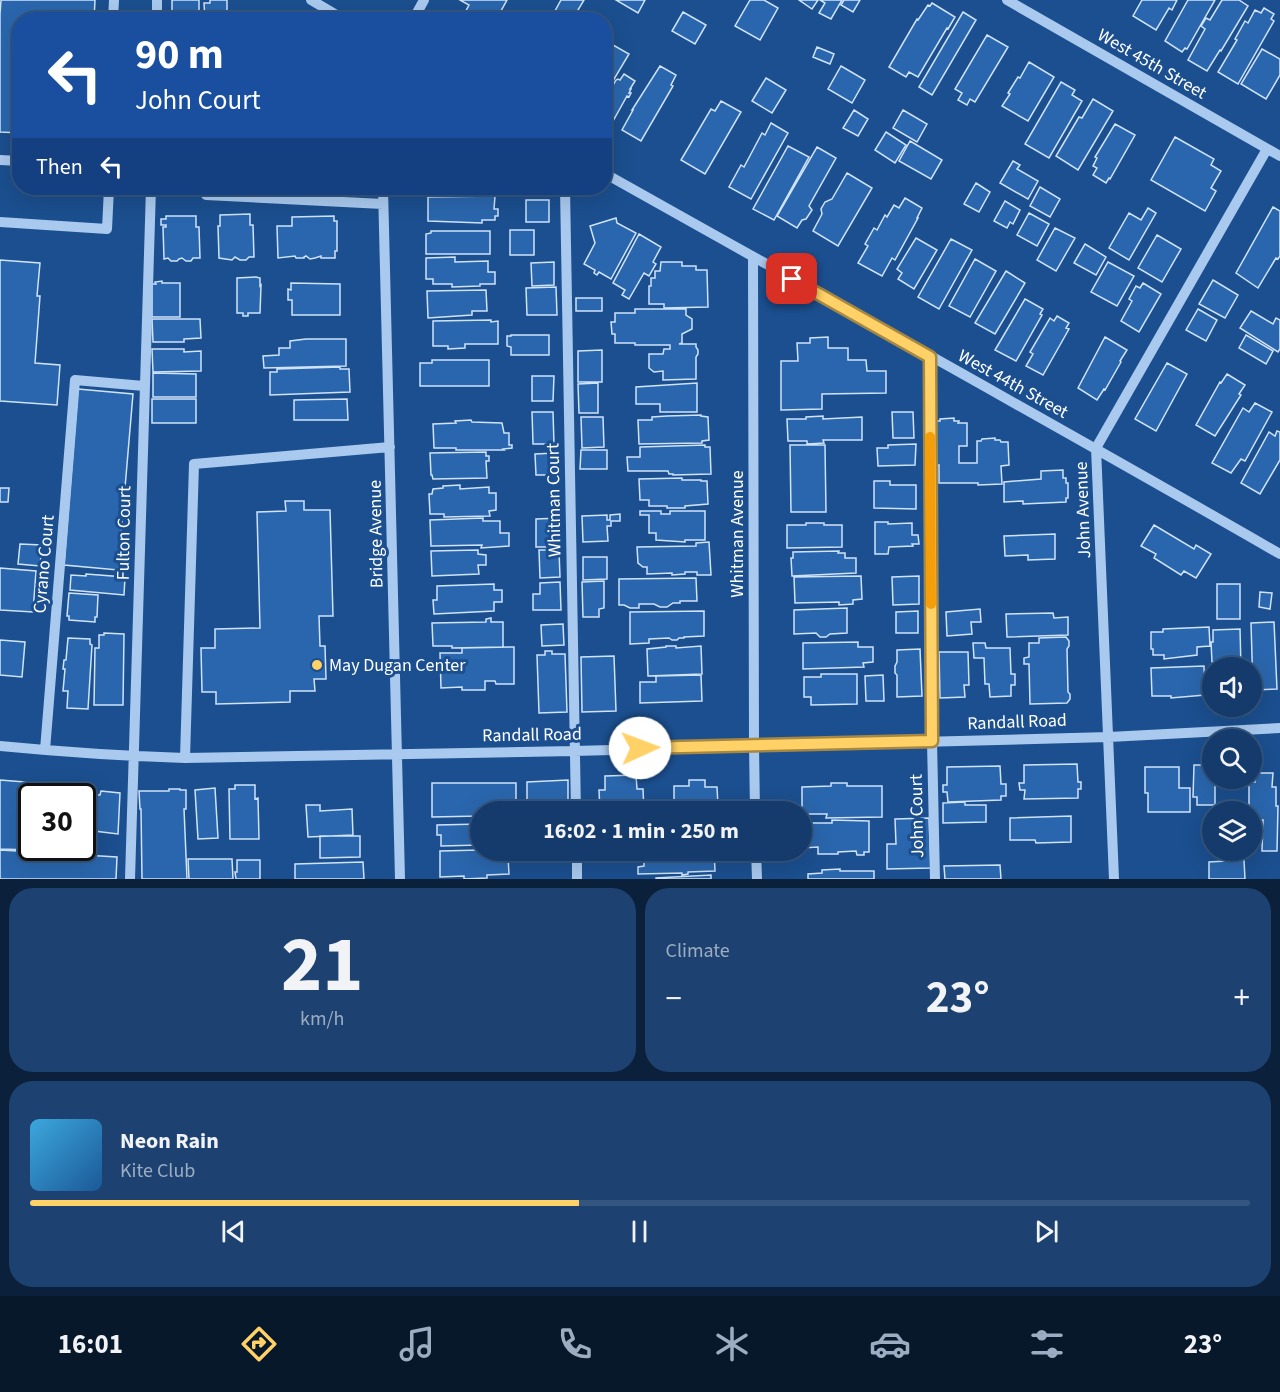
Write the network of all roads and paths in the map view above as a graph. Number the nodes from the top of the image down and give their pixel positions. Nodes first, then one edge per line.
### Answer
1 (311, 0) edge
2 (1007, 0) edge
3 (331, 12) edge
4 (1267, 149) junction
5 (1280, 156) edge
6 (612, 178) edge
7 (108, 195) edge
8 (151, 195) edge
9 (206, 195) dead end
10 (383, 195) edge
11 (566, 195) edge
12 (383, 204) junction
13 (0, 222) edge
14 (753, 257) junction
15 (930, 357) junction
16 (144, 386) junction
17 (390, 447) junction
18 (1096, 448) junction
19 (1280, 554) edge
20 (1280, 728) edge
21 (1109, 736) junction
22 (932, 741) junction
23 (754, 745) junction
24 (0, 746) edge
25 (45, 750) junction
26 (574, 751) junction
27 (397, 755) junction
28 (134, 756) junction
29 (185, 758) junction
30 (576, 801) edge
31 (755, 801) edge
32 (577, 861) edge
33 (756, 861) edge
34 (130, 879) edge
35 (400, 879) edge
36 (577, 879) edge
37 (757, 879) edge
38 (935, 879) edge
39 (1114, 879) edge

1 - 3 street
2 - 4 street, West 45th Street
4 - 5 street, West 45th Street
4 - 18 street, John Avenue
6 - 14 street, West 44th Street
7 - 13 street
8 - 16 street, Fulton Court
9 - 12 street
10 - 12 street, Bridge Avenue
11 - 26 street, Whitman Court
12 - 17 street, Bridge Avenue
14 - 15 street, West 44th Street
14 - 23 street, Whitman Avenue
15 - 18 street, West 44th Street
15 - 22 street, John Court
16 - 25 street, Cyrano Court
16 - 28 street, Fulton Court
17 - 27 street, Bridge Avenue
17 - 29 street
18 - 19 street, West 44th Street
18 - 21 street, John Avenue
20 - 21 street, Randall Road
21 - 22 street, Randall Road
21 - 39 street, John Avenue
22 - 23 street, Randall Road
22 - 38 street, John Court
23 - 26 street, Randall Road
23 - 31 street, Whitman Avenue
24 - 25 street, Randall Road
25 - 28 street, Randall Road
26 - 27 street, Randall Road
26 - 30 street, Whitman Court
27 - 29 street, Randall Road
27 - 35 street, Bridge Avenue
28 - 29 street, Randall Road
28 - 34 street, Fulton Court
32 - 36 street
33 - 37 street

